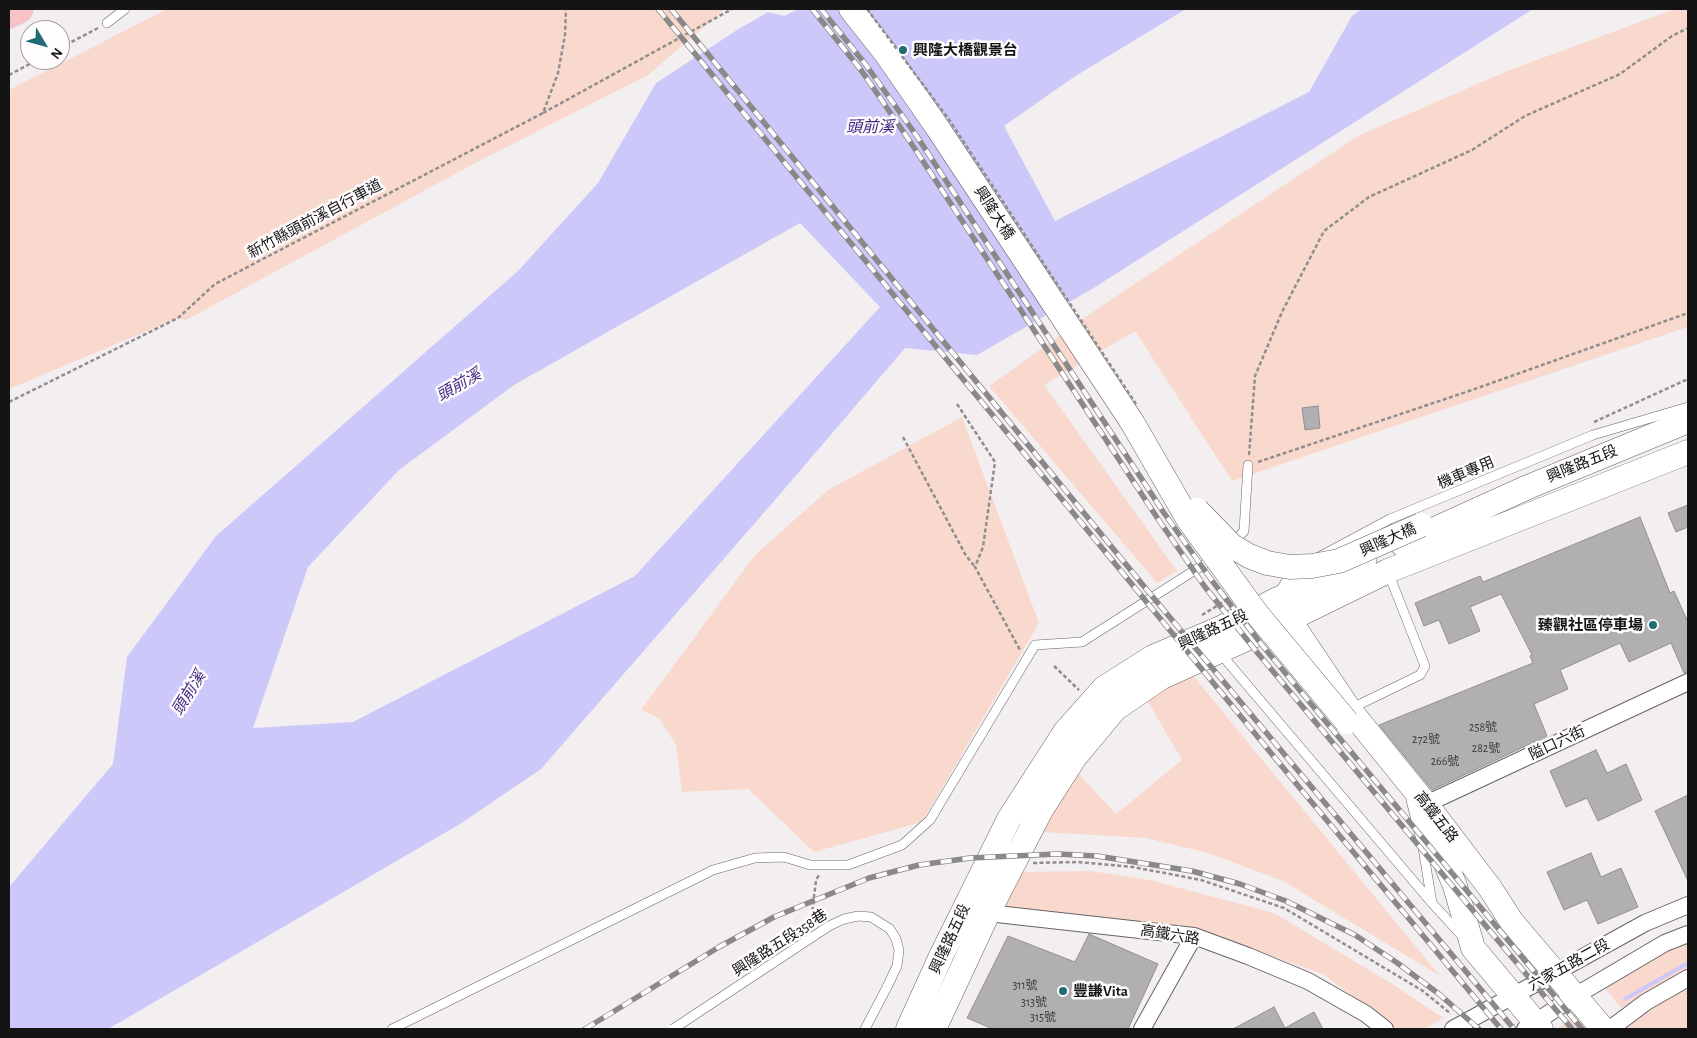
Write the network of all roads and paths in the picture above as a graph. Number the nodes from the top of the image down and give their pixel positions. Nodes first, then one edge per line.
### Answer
1 (19, 9) edge
2 (125, 9) edge
3 (566, 9) edge
4 (732, 9) edge
5 (851, 9) edge
6 (867, 9) edge
7 (9, 14) edge
8 (107, 23) joint
9 (1688, 28) edge
10 (70, 43) edge
11 (543, 113) junction
12 (1688, 313) edge
13 (9, 402) edge
14 (957, 404) dead end
15 (1688, 407) edge
16 (1688, 414) edge
17 (1136, 416) junction
18 (1688, 421) edge
19 (903, 437) dead end
20 (1688, 452) edge
21 (1248, 465) junction
22 (975, 567) junction
23 (1388, 571) junction
24 (1282, 610) junction
25 (1218, 651) junction
26 (1026, 661) junction
27 (1054, 666) dead end
28 (1688, 682) edge
29 (1084, 694) dead end
30 (1348, 715) junction
31 (1419, 802) junction
32 (1024, 863) dead end
33 (824, 865) junction
34 (1432, 903) junction
35 (966, 904) junction
36 (1688, 905) edge
37 (988, 914) junction
38 (819, 929) dead end
39 (1688, 934) edge
40 (1194, 936) junction
41 (1473, 948) junction
42 (1555, 972) junction
43 (1688, 978) edge
44 (1575, 996) junction
45 (1513, 997) junction
46 (1458, 1026) edge
47 (1534, 1027) edge
48 (392, 1029) edge
49 (673, 1029) edge
50 (865, 1029) edge
51 (908, 1029) edge
52 (934, 1029) edge
53 (1142, 1029) edge
54 (1385, 1029) edge
55 (1603, 1029) edge
56 (1610, 1029) edge

1 - 7 highway
2 - 8 lane
3 - 11 path
4 - 11 path, 新竹縣頭前溪自行車道
5 - 17 street, 興隆大橋
6 - 17 path, bridge
8 - 10 path
9 - 21 path
11 - 13 path, 新竹縣頭前溪自行車道
12 - 21 path
14 - 22 path
15 - 24 lane, 機車專用
16 - 17 street, 興隆大橋, bridge
17 - 30 street, 興隆大橋, bridge
18 - 24 street, 興隆路五段
19 - 22 path
20 - 23 street, 興隆路五段
21 - 26 lane
22 - 26 path
23 - 24 street, 興隆路五段
23 - 30 lane
24 - 25 street, 興隆路五段
24 - 30 street
24 - 35 street, 興隆路五段
25 - 34 lane
25 - 37 street, 興隆路五段
26 - 33 lane
27 - 29 path
28 - 31 street, 隘口六街
30 - 31 street, 興隆大橋
31 - 34 lane
31 - 41 street, 高鐵五路
31 - 42 street, 高鐵五路
32 - 46 path
33 - 38 path
33 - 48 lane
34 - 41 lane
35 - 37 street, 高鐵六路
35 - 51 street, 興隆路五段
36 - 42 street, 六家五路二段
37 - 40 street, 高鐵六路
37 - 52 street, 興隆路五段
39 - 44 street, 六家五路二段
40 - 53 street
40 - 54 street, 高鐵六路
41 - 45 street, 高鐵五路
42 - 44 street, 高鐵五路
42 - 45 street, 六家五路二段
43 - 56 street
44 - 47 street, 六家五路二段
44 - 55 street, 高鐵五路
45 - 46 street, 六家五路二段
45 - 47 street, 高鐵五路
49 - 50 lane, 興隆路五段358巷, bridge

